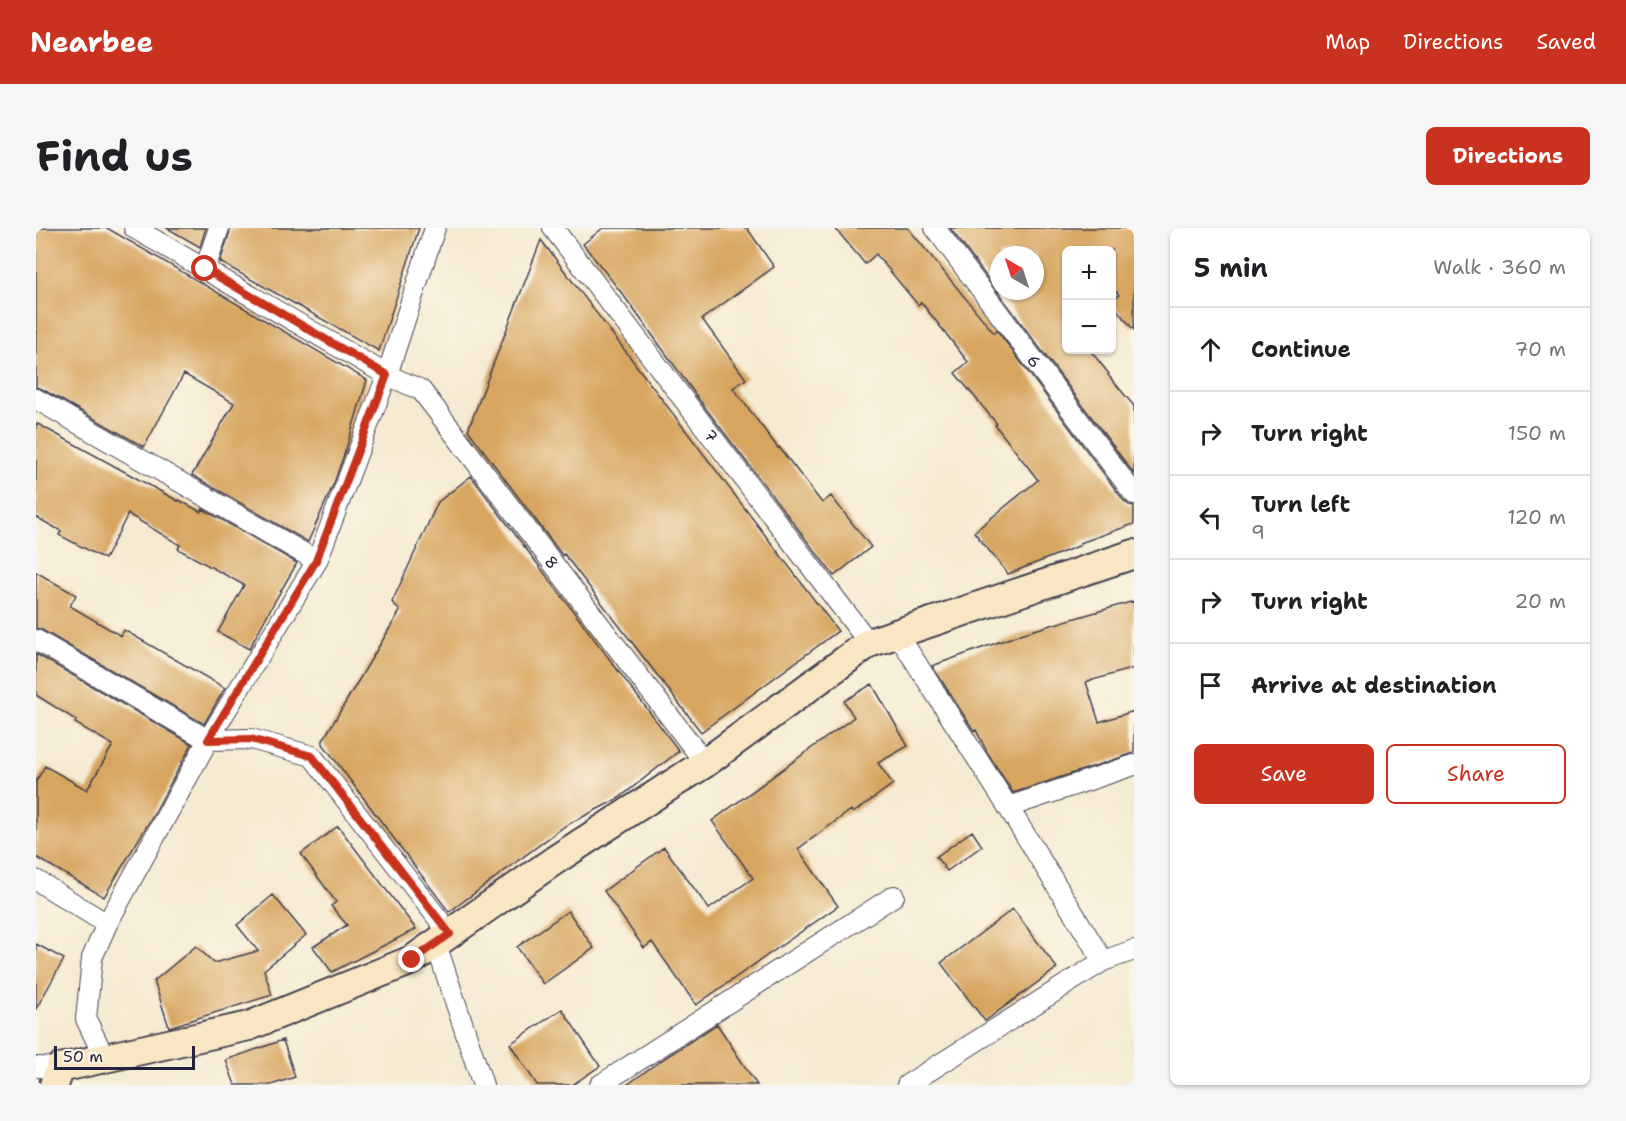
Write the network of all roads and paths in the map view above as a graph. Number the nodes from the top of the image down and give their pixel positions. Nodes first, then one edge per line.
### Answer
1 (134, 228) edge
2 (219, 228) edge
3 (435, 228) edge
4 (553, 228) edge
5 (935, 228) edge
6 (205, 269) junction
7 (387, 375) junction
8 (36, 399) edge
9 (1134, 494) edge
10 (1134, 554) edge
11 (316, 561) junction
12 (897, 633) junction
13 (36, 640) edge
14 (869, 643) junction
15 (208, 740) junction
16 (705, 763) junction
17 (1134, 765) edge
18 (1008, 807) junction
19 (36, 880) edge
20 (894, 896) dead end
21 (107, 924) junction
22 (443, 939) junction
23 (1134, 950) edge
24 (1103, 961) junction
25 (105, 1059) junction
26 (50, 1073) edge
27 (483, 1085) edge
28 (600, 1085) edge
29 (908, 1085) edge

1 - 6 street, 8
2 - 6 street
3 - 7 street
4 - 14 street, 7
5 - 9 street, 6
6 - 7 street, 8
7 - 11 street
7 - 16 street, 8
8 - 11 street
10 - 12 street
11 - 15 street
12 - 14 street
12 - 18 street
13 - 15 street
14 - 16 street
15 - 21 street
15 - 22 street
16 - 22 street
17 - 18 street
18 - 24 street
19 - 21 street
20 - 28 street
21 - 25 street
22 - 25 street
22 - 27 street
23 - 24 street
24 - 29 street
25 - 26 street

